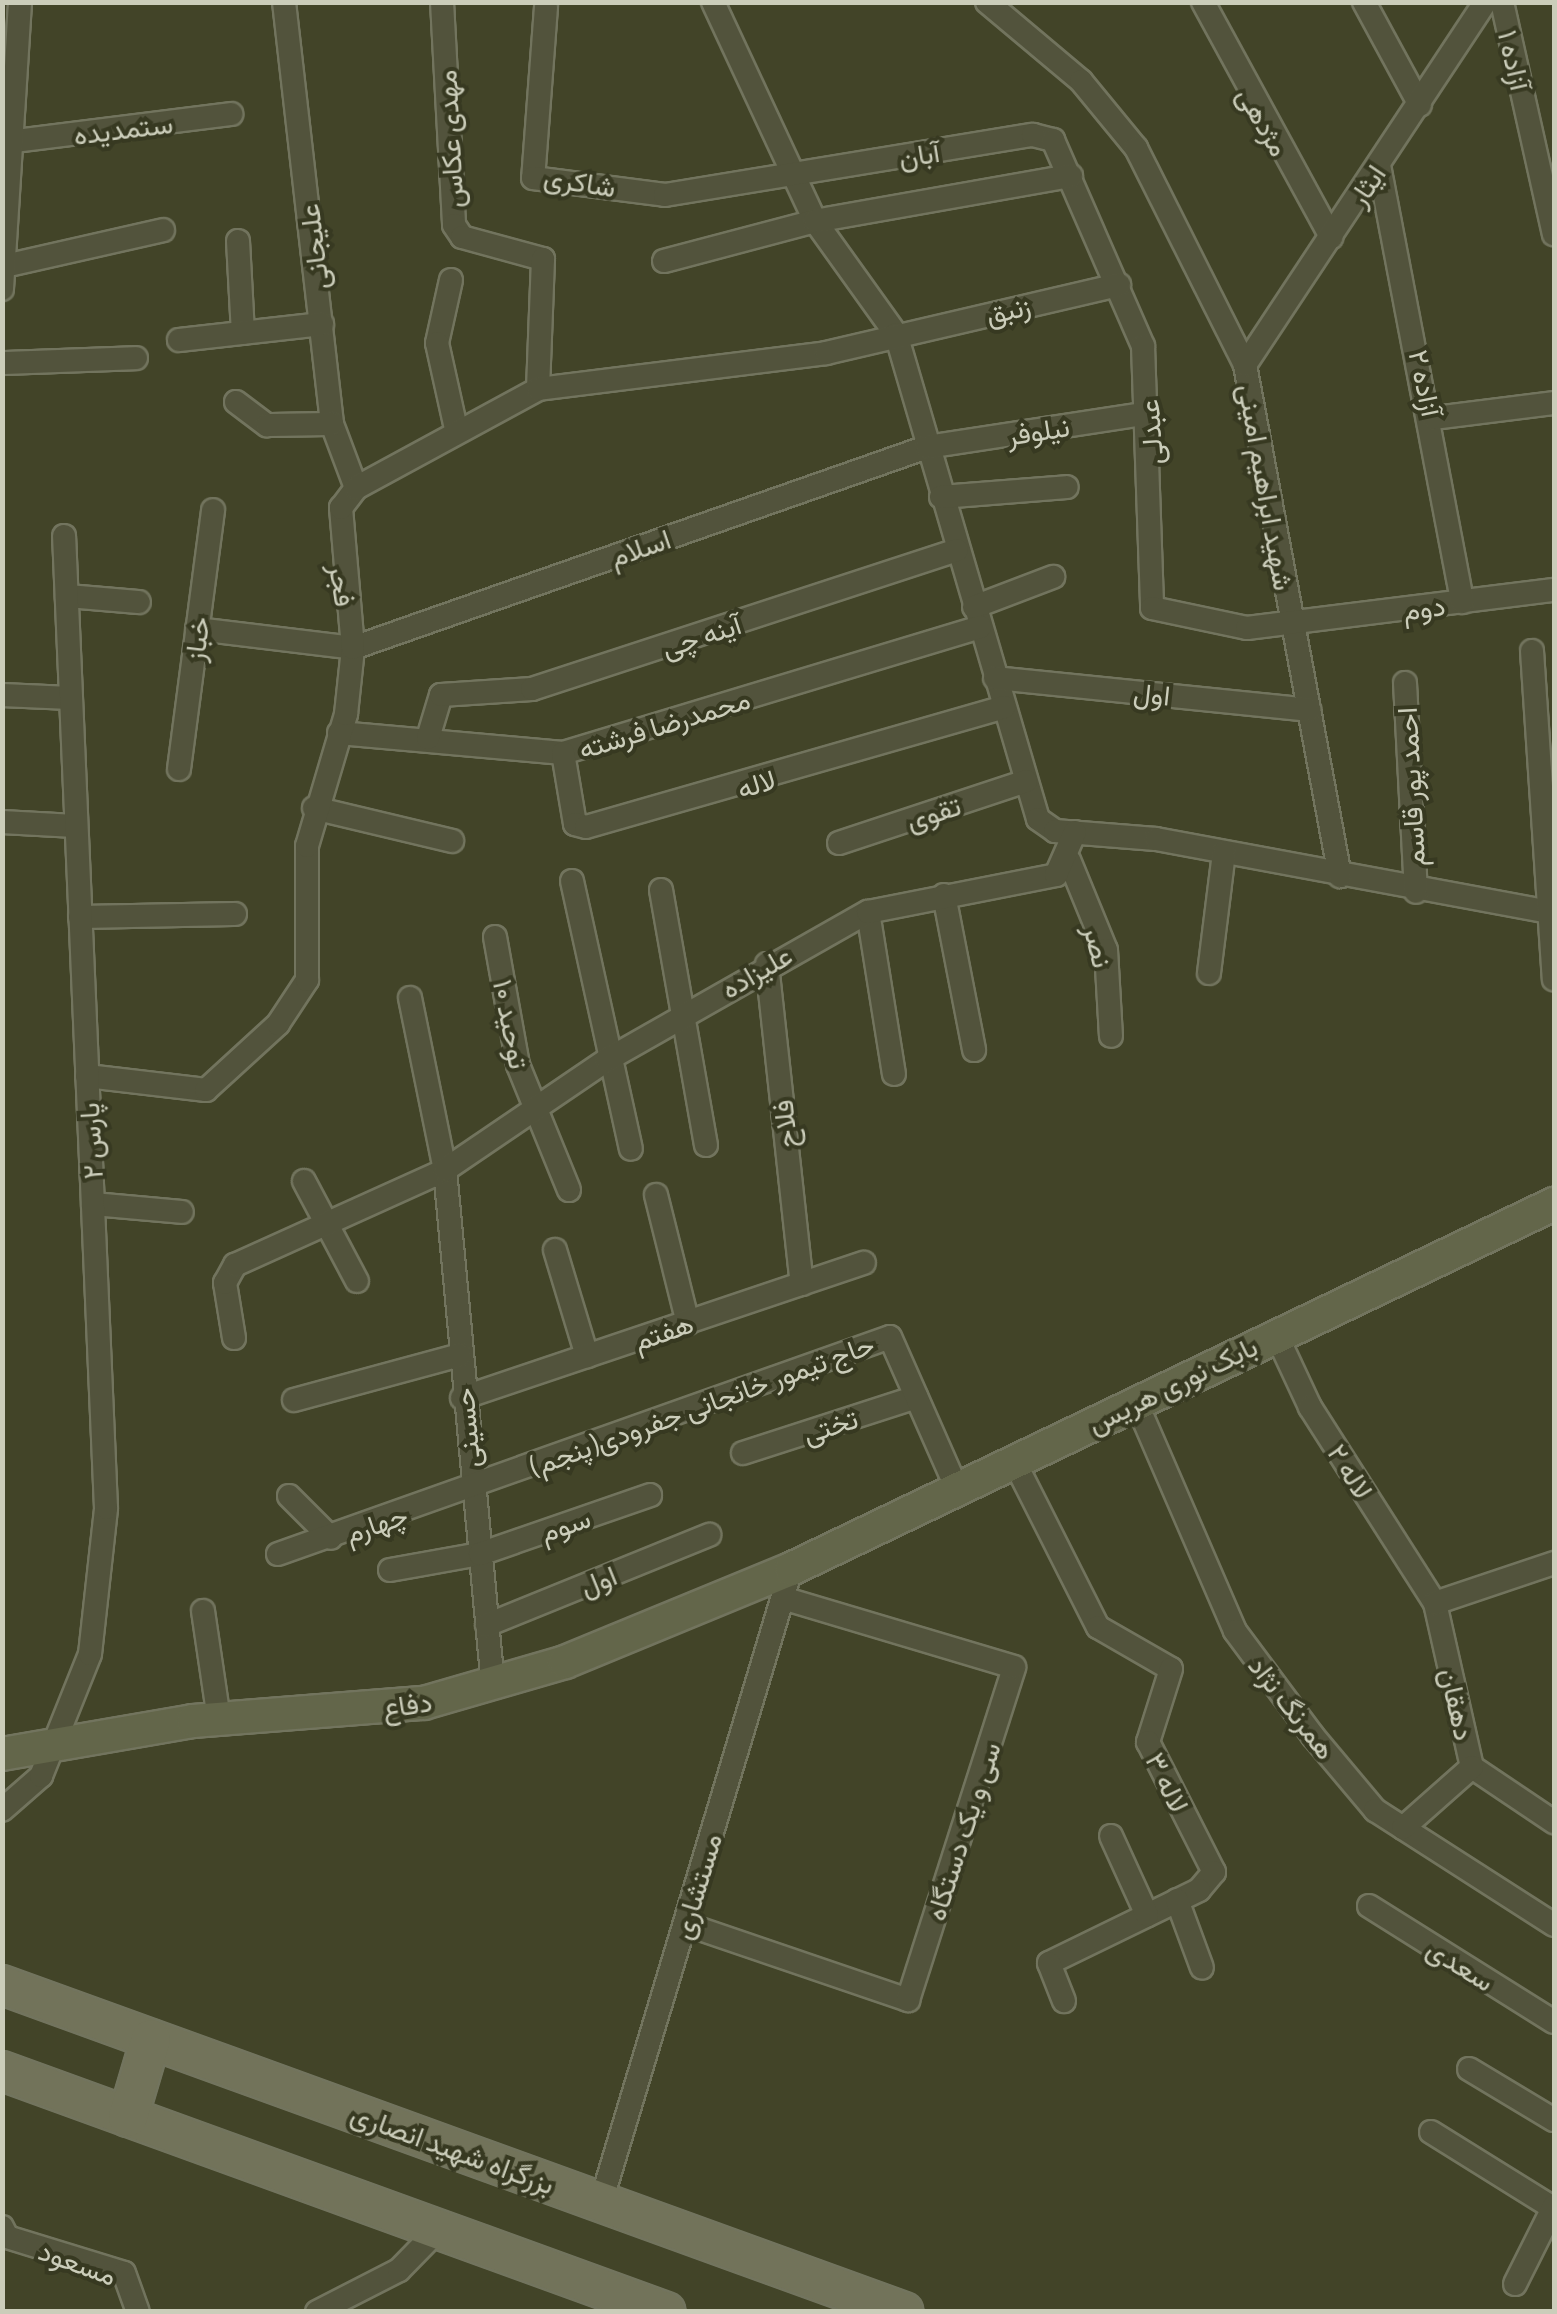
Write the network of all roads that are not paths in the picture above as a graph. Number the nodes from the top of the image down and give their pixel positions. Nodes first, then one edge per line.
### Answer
1 (20, 2) edge
2 (284, 2) edge
3 (442, 2) edge
4 (714, 2) edge
5 (1203, 2) edge
6 (1364, 2) edge
7 (1485, 2) edge
8 (1502, 2) edge
9 (1003, 7) edge
10 (546, 8) dead end
11 (1420, 105) junction
12 (231, 114) dead end
13 (1046, 134) joint
14 (15, 141) junction
15 (1380, 166) junction
16 (792, 174) junction
17 (1071, 176) junction
18 (816, 220) junction
19 (163, 230) dead end
20 (1554, 234) edge
21 (1331, 237) junction
22 (238, 240) dead end
23 (664, 260) dead end
24 (4, 277) edge
25 (452, 280) dead end
26 (1119, 284) junction
27 (322, 324) junction
28 (243, 333) junction
29 (896, 334) junction
30 (179, 340) dead end
31 (136, 358) dead end
32 (2, 363) edge
33 (1245, 365) junction
34 (538, 389) junction
35 (236, 402) dead end
36 (1554, 403) edge
37 (1149, 413) junction
38 (1434, 418) junction
39 (332, 424) junction
40 (456, 429) junction
41 (926, 447) junction
42 (356, 488) junction
43 (1067, 488) dead end
44 (941, 496) junction
45 (213, 510) dead end
46 (64, 536) dead end
47 (957, 550) junction
48 (1053, 577) dead end
49 (1554, 590) edge
50 (67, 596) junction
51 (138, 602) dead end
52 (1462, 602) junction
53 (977, 617) junction
54 (1293, 624) junction
55 (198, 629) junction
56 (353, 648) junction
57 (1532, 651) dead end
58 (995, 678) junction
59 (1405, 683) dead end
60 (2, 695) edge
61 (70, 698) junction
62 (1004, 708) junction
63 (1308, 710) junction
64 (339, 733) junction
65 (428, 738) junction
66 (563, 753) junction
67 (179, 769) dead end
68 (1026, 781) junction
69 (314, 808) junction
70 (2, 822) edge
71 (75, 826) junction
72 (1065, 832) junction
73 (452, 841) dead end
74 (839, 843) dead end
75 (1224, 853) junction
76 (1069, 860) junction
77 (1340, 876) junction
78 (572, 881) dead end
79 (661, 890) dead end
80 (1416, 892) junction
81 (944, 895) junction
82 (868, 912) junction
83 (1549, 912) edge
84 (236, 914) dead end
85 (80, 917) junction
86 (495, 937) dead end
87 (766, 964) junction
88 (1210, 973) dead end
89 (1554, 978) edge
90 (410, 998) dead end
91 (684, 1014) junction
92 (1111, 1036) dead end
93 (974, 1050) dead end
94 (607, 1060) junction
95 (894, 1074) dead end
96 (88, 1076) junction
97 (533, 1109) junction
98 (706, 1146) dead end
99 (631, 1149) dead end
100 (446, 1170) junction
101 (304, 1181) dead end
102 (569, 1190) dead end
103 (656, 1195) dead end
104 (389, 1196) dead end
105 (93, 1204) junction
106 (1554, 1204) edge
107 (182, 1212) dead end
108 (334, 1222) junction
109 (556, 1250) dead end
110 (864, 1263) dead end
111 (357, 1281) dead end
112 (802, 1284) junction
113 (688, 1322) junction
114 (1276, 1334) junction
115 (234, 1338) dead end
116 (460, 1355) junction
117 (587, 1356) junction
118 (916, 1397) junction
119 (462, 1398) junction
120 (294, 1400) dead end
121 (1136, 1402) junction
122 (743, 1452) dead end
123 (1014, 1461) junction
124 (471, 1486) junction
125 (957, 1489) junction
126 (650, 1494) dead end
127 (289, 1496) dead end
128 (708, 1536) dead end
129 (331, 1538) junction
130 (278, 1554) dead end
131 (480, 1554) junction
132 (1554, 1563) edge
133 (390, 1570) dead end
134 (787, 1584) junction
135 (1435, 1603) junction
136 (203, 1611) dead end
137 (487, 1625) junction
138 (493, 1685) junction
139 (218, 1720) junction
140 (59, 1740) junction
141 (2, 1754) edge
142 (1472, 1767) junction
143 (2, 1810) edge
144 (1554, 1822) edge
145 (1404, 1828) junction
146 (1111, 1836) dead end
147 (1177, 1900) junction
148 (1369, 1906) dead end
149 (1148, 1915) junction
150 (685, 1924) junction
151 (1554, 1925) edge
152 (1202, 1968) dead end
153 (2, 1986) edge
154 (1064, 2001) dead end
155 (1554, 2022) edge
156 (151, 2039) junction
157 (1469, 2069) dead end
158 (2, 2071) edge
159 (128, 2116) junction
160 (1554, 2120) edge
161 (1431, 2132) dead end
162 (602, 2202) junction
163 (1554, 2207) edge
164 (2, 2227) edge
165 (439, 2229) junction
166 (1515, 2284) dead end
167 (625, 2305) edge
168 (138, 2312) edge
169 (316, 2312) edge
170 (666, 2312) edge
171 (904, 2312) edge

1 - 14 street
2 - 27 street, علیجانی
3 - 34 street, مهدی عکاس
4 - 16 street
5 - 21 street, مژدهی
6 - 11 street
7 - 11 street, ایثار
8 - 20 street, آزاده ۱
9 - 33 street, شهید ابراهیم امینی
10 - 16 street, شاکری
11 - 15 street, ایثار
12 - 14 street, ستمدیده
13 - 16 street, آبان
13 - 17 street, عبدلی
14 - 24 street
15 - 21 street, ایثار
15 - 38 street, آزاده ۲
16 - 18 street
17 - 18 street
17 - 26 street, عبدلی
18 - 23 street
18 - 29 street
19 - 24 street
21 - 33 street, ایثار
22 - 28 street
25 - 40 street
26 - 29 street, زنبق
26 - 37 street, عبدلی
27 - 28 street
27 - 39 street, علیجانی
28 - 30 street
29 - 34 street
29 - 41 street
31 - 32 street
33 - 54 street, شهید ابراهیم امینی
34 - 40 street
35 - 39 street
36 - 38 street
37 - 41 street, نیلوفر
37 - 54 street, عبدلی
38 - 52 street, آزاده ۲
39 - 42 street, علیجانی
40 - 42 street
41 - 44 street
41 - 56 street, اسلام
42 - 56 street, فجر
43 - 44 street
44 - 47 street
45 - 55 street, خباز
46 - 50 street, پارس ۲
47 - 53 street
47 - 65 street, آینه چی
48 - 53 street, محمدرضا فرشته
49 - 52 street, دوم
50 - 51 street
50 - 61 street, پارس ۲
52 - 54 street, دوم
53 - 58 street
53 - 66 street, محمدرضا فرشته
54 - 63 street, شهید ابراهیم امینی
55 - 56 street
55 - 67 street, خباز
56 - 64 street, فجر
57 - 83 street
58 - 62 street
58 - 63 street, اول
59 - 80 street, احمد پور قاسم
60 - 61 street
61 - 71 street, پارس ۲
62 - 66 street, لاله
62 - 68 street
63 - 77 street, شهید ابراهیم امینی
64 - 65 street, محمدرضا فرشته
64 - 69 street, فجر
65 - 66 street, محمدرضا فرشته
68 - 72 street
68 - 74 street, تقوی
69 - 73 street
69 - 96 street, فجر
70 - 71 street
71 - 85 street, پارس ۲
72 - 75 street
72 - 76 street
75 - 77 street
75 - 88 street
76 - 81 street, علیزاده
76 - 92 street, نصر
77 - 80 street
78 - 94 street
79 - 91 street
80 - 83 street
81 - 82 street, علیزاده
81 - 93 street
82 - 87 street, علیزاده
82 - 95 street
83 - 89 street
84 - 85 street
85 - 96 street, پارس ۲
86 - 97 street, توحید ۱۰
87 - 91 street, علیزاده
87 - 112 street, فلاح
90 - 100 street
91 - 94 street, علیزاده
91 - 98 street
94 - 97 street, علیزاده
94 - 99 street
96 - 105 street, پارس ۲
97 - 100 street, علیزاده
97 - 102 street, توحید ۱۰
100 - 104 street, علیزاده
100 - 108 street, علیزاده
100 - 116 street, حسینی
101 - 108 street
103 - 113 street
105 - 107 street
105 - 140 street, پارس ۲
106 - 114 main road, بابک نوری هریس
108 - 111 street
108 - 115 street, علیزاده
109 - 117 street
110 - 112 street, هفتم
112 - 113 street, هفتم
113 - 117 street, هفتم
114 - 121 main road, بابک نوری هریس
114 - 135 street, لاله ۲
116 - 119 street, حسینی
116 - 120 street
117 - 119 street, هفتم
118 - 122 street, تختی
118 - 124 street, حاج تیمور خانجانی جفرودی(پنجم)
118 - 125 street, حاج تیمور خانجانی جفرودی(پنجم)
119 - 124 street, حسینی
121 - 123 main road, بابک نوری هریس
121 - 145 street, همرنگ نژاد
123 - 125 main road, بابک نوری هریس
123 - 147 street, لاله ۳
124 - 129 street, چهارم
124 - 131 street, حسینی
125 - 134 main road, بابک نوری هریس
126 - 131 street, سوم
127 - 129 street
128 - 137 street, اول
129 - 130 street, چهارم
131 - 133 street
131 - 137 street, حسینی
132 - 135 street
134 - 138 main road, دفاع
134 - 150 street, مستشاری
134 - 150 street, سی و یک دستگاه
135 - 142 street, دهقان
136 - 139 street
137 - 138 street, حسینی
138 - 139 main road, دفاع
139 - 140 main road, دفاع
140 - 141 main road, دفاع
140 - 143 street, پارس ۲
142 - 144 street, دهقان
142 - 145 street
145 - 151 street, همرنگ نژاد
146 - 149 street
147 - 149 street, لاله ۳
147 - 152 street
148 - 155 street, سعدی
149 - 154 street, لاله ۳
150 - 162 street, مستشاری
153 - 156 main road, بزرگراه شهید انصاری
156 - 159 main road
156 - 162 main road, بزرگراه شهید انصاری
157 - 160 street
158 - 159 main road
159 - 165 main road
161 - 163 street
162 - 171 main road, بزرگراه شهید انصاری
163 - 166 street
164 - 168 street, مسعود
165 - 167 main road
165 - 169 street
167 - 170 main road

